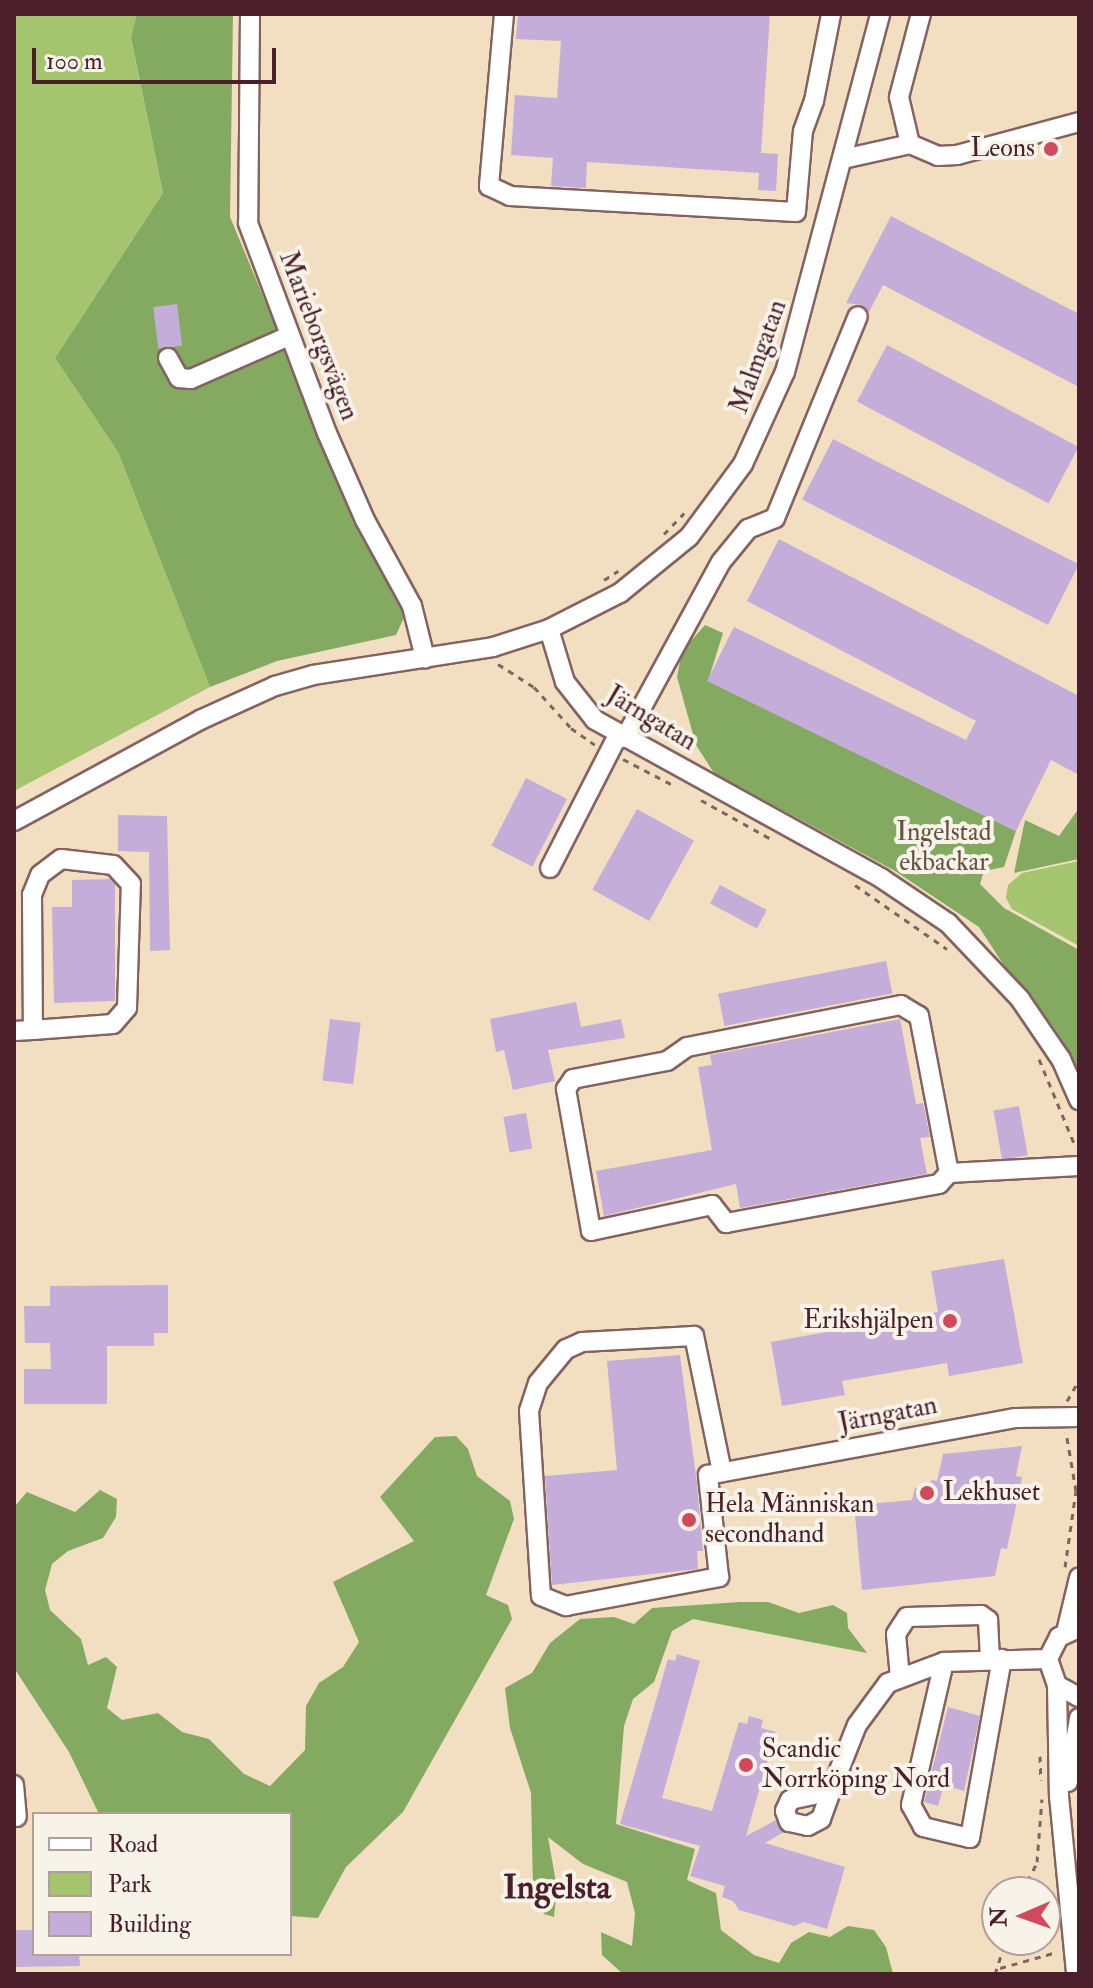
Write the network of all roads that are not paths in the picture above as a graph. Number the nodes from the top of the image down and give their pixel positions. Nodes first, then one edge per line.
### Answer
1 (250, 14) edge
2 (504, 14) edge
3 (831, 14) edge
4 (880, 14) edge
5 (921, 14) edge
6 (1079, 122) edge
7 (910, 144) junction
8 (843, 159) junction
9 (858, 316) dead end
10 (289, 336) junction
11 (168, 358) dead end
12 (549, 629) junction
13 (425, 658) junction
14 (621, 736) junction
15 (14, 821) edge
16 (550, 868) dead end
17 (24, 1031) edge
18 (1079, 1100) edge
19 (1079, 1166) edge
20 (949, 1173) junction
21 (1079, 1417) edge
22 (715, 1474) junction
23 (1079, 1578) edge
24 (1072, 1630) edge
25 (996, 1659) junction
26 (1048, 1659) junction
27 (944, 1662) junction
28 (900, 1678) junction
29 (1057, 1685) junction
30 (1079, 1697) edge
31 (1079, 1718) edge
32 (834, 1783) dead end
33 (14, 1785) edge
34 (17, 1817) dead end
35 (1066, 1841) junction
36 (1076, 1974) edge

1 - 10 street, Marieborgsvägen
2 - 3 street
4 - 8 street, Malmgatan
5 - 7 street
6 - 7 street
7 - 8 street
8 - 12 street, Malmgatan
9 - 14 street
10 - 11 street
10 - 13 street, Marieborgsvägen
12 - 13 street
12 - 14 street, Järngatan
13 - 15 street
14 - 16 street
14 - 18 street, Järngatan
17 - 17 street
19 - 20 street
20 - 20 street
21 - 22 street, Järngatan
22 - 22 street
23 - 24 street
24 - 26 street
25 - 26 street
25 - 27 street
25 - 27 street
25 - 28 street
26 - 29 street
27 - 28 street
28 - 32 street
29 - 30 street
29 - 35 street
31 - 35 street
33 - 34 street
35 - 36 street

